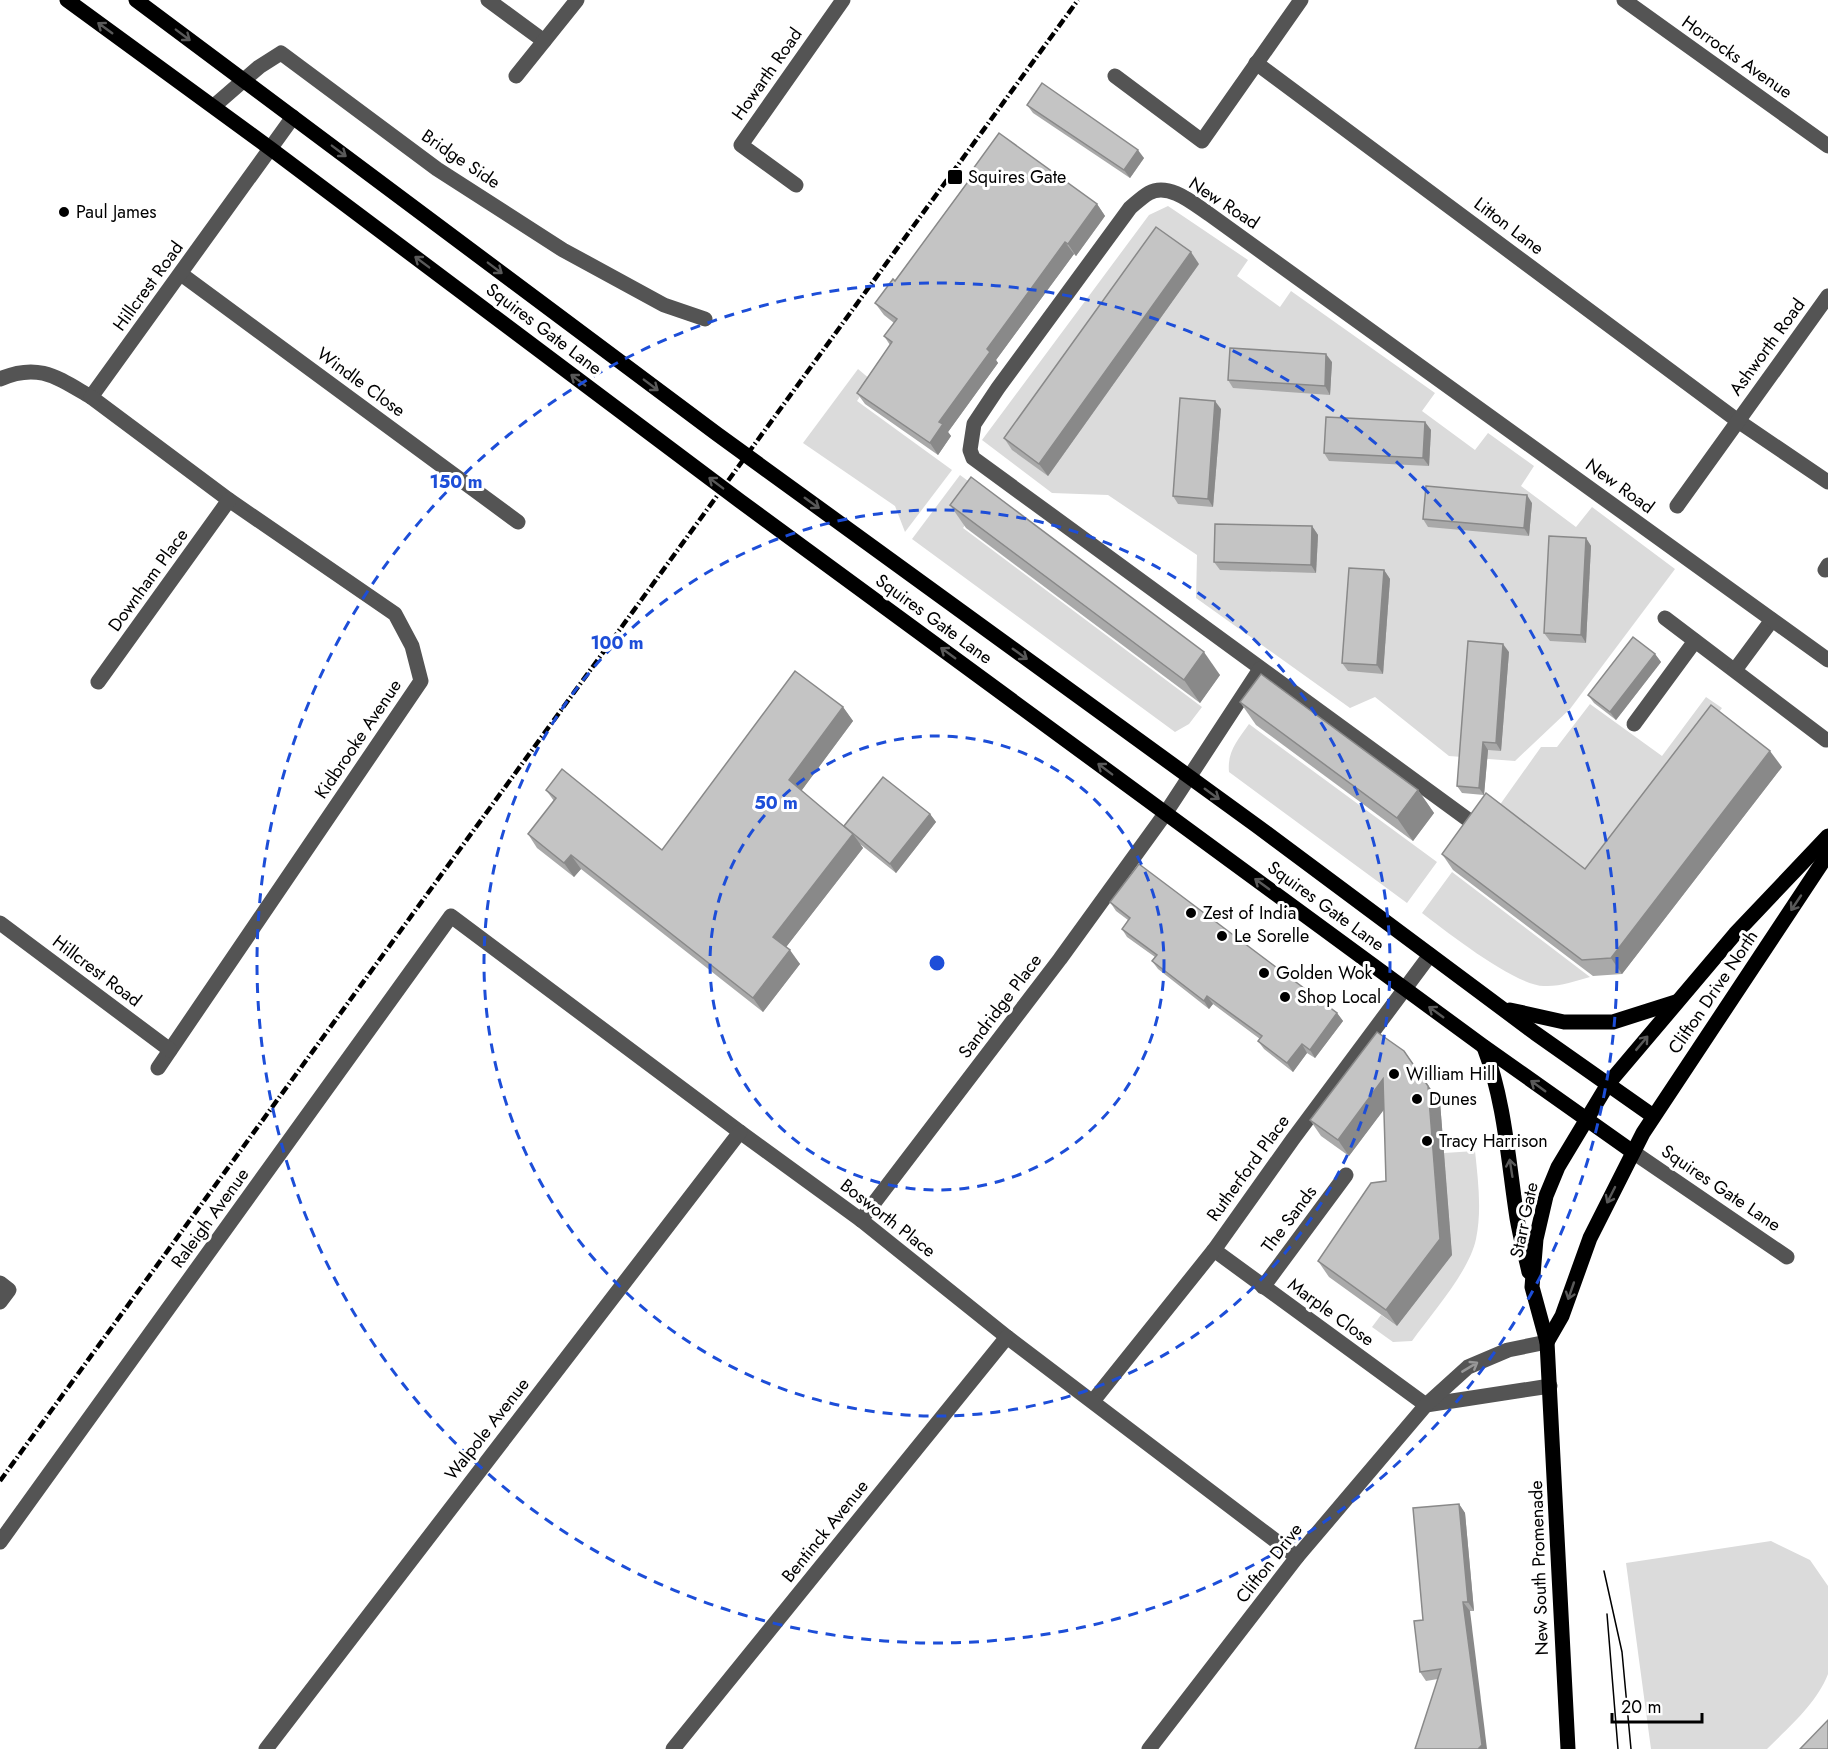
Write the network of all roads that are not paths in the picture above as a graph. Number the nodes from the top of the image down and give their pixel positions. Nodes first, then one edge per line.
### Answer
1 (67, 0) edge
2 (136, 0) edge
3 (488, 0) edge
4 (577, 0) edge
5 (843, 0) edge
6 (1301, 0) edge
7 (1624, 0) edge
8 (544, 41) junction
9 (1256, 63) junction
10 (516, 76) dead end
11 (1115, 76) dead end
12 (243, 80) junction
13 (214, 106) junction
14 (293, 117) junction
15 (1828, 146) edge
16 (271, 149) junction
17 (796, 185) dead end
18 (181, 274) junction
19 (1828, 296) edge
20 (705, 319) dead end
21 (0, 379) edge
22 (91, 397) junction
23 (1738, 421) junction
24 (1828, 483) edge
25 (229, 500) junction
26 (1677, 506) dead end
27 (518, 522) dead end
28 (1665, 618) dead end
29 (1772, 620) junction
30 (1695, 640) junction
31 (1828, 660) edge
32 (1260, 669) junction
33 (1735, 670) junction
34 (98, 682) dead end
35 (1634, 723) dead end
36 (1826, 740) dead end
37 (1188, 777) junction
38 (1165, 814) junction
39 (1474, 824) edge
40 (1828, 836) edge
41 (1828, 854) edge
42 (452, 916) joint
43 (0, 923) edge
44 (1430, 955) junction
45 (1405, 989) junction
46 (1676, 1002) junction
47 (1502, 1009) junction
48 (1483, 1046) junction
49 (170, 1050) junction
50 (158, 1068) dead end
51 (1608, 1084) junction
52 (1653, 1116) junction
53 (1585, 1120) junction
54 (740, 1132) junction
55 (1633, 1152) junction
56 (1346, 1174) dead end
57 (861, 1220) junction
58 (1214, 1250) junction
59 (1786, 1257) dead end
60 (1263, 1287) junction
61 (1532, 1287) junction
62 (1008, 1337) junction
63 (1547, 1342) junction
64 (1550, 1386) junction
65 (1093, 1401) junction
66 (1426, 1405) junction
67 (0, 1542) edge
68 (1297, 1557) junction
69 (266, 1749) edge
70 (673, 1749) edge
71 (1149, 1749) edge
72 (1568, 1749) edge

13 -> 1 main road, Squires Gate Lane
2 -> 12 main road, Squires Gate Lane
3 - 8 street
4 - 8 street
5 - 17 street, Howarth Road
6 - 9 street
7 - 15 street, Horrocks Avenue
8 - 10 street
9 - 11 street
9 - 23 street, Litton Lane
12 - 13 street, Bridge Side
12 - 14 main road, Squires Gate Lane
12 - 20 street, Bridge Side
13 - 16 main road, Squires Gate Lane
14 - 16 street, Hillcrest Road
14 -> 37 main road, Squires Gate Lane
16 - 18 street, Hillcrest Road
38 -> 16 main road, Squires Gate Lane
18 - 22 street, Hillcrest Road
18 - 27 street, Windle Close
19 - 23 street, Ashworth Road
21 - 22 street
22 - 25 street, Kidbrooke Avenue
23 - 24 street, Ashworth Road
23 - 26 street, Ashworth Road
25 - 34 street, Downham Place
25 - 49 street, Kidbrooke Avenue
28 - 30 street
29 - 31 street, New Road
29 - 32 street, New Road
29 - 33 street
30 - 33 street
30 - 35 street
32 - 37 street
32 - 39 street, New Road
33 - 36 street
37 - 38 street, Sandridge Place
37 -> 44 main road, Squires Gate Lane
45 -> 38 main road, Squires Gate Lane
38 - 57 street, Sandridge Place
40 - 46 main road, Clifton Drive North
41 -> 52 main road, Clifton Drive North
42 - 54 street, Bosworth Place
42 - 67 street, Raleigh Avenue
43 - 49 street, Hillcrest Road
44 - 45 street, Rutherford Place
44 - 47 main road, Squires Gate Lane
48 -> 45 main road, Squires Gate Lane
45 - 58 street, Rutherford Place
46 - 47 main road, Squires Gate Lane
51 -> 46 main road, Clifton Drive North
47 - 51 main road, Squires Gate Lane
53 -> 48 main road, Squires Gate Lane
61 -> 48 main road
49 - 50 street, Kidbrooke Avenue
51 - 52 main road, Squires Gate Lane
51 - 53 main road, Starr Gate
52 - 55 main road, Clifton Drive North
53 - 55 main road, Squires Gate Lane
53 - 61 main road, Starr Gate
54 - 57 street, Bosworth Place
54 - 69 street, Walpole Avenue
55 - 59 street, Squires Gate Lane
55 -> 63 main road
56 - 60 street, The Sands
57 - 62 street, Bosworth Place
58 - 60 street, Marple Close
58 - 65 street, Rutherford Place
60 - 66 street, Marple Close
61 - 63 main road, Starr Gate
62 - 65 street, Bosworth Place
62 - 70 street, Bentinck Avenue
63 - 64 main road, Starr Gate
66 -> 63 street, Clifton Drive
64 - 66 street
64 - 72 main road, New South Promenade
65 - 68 street, Bosworth Place
66 - 68 street, Clifton Drive
68 - 71 street, Clifton Drive

